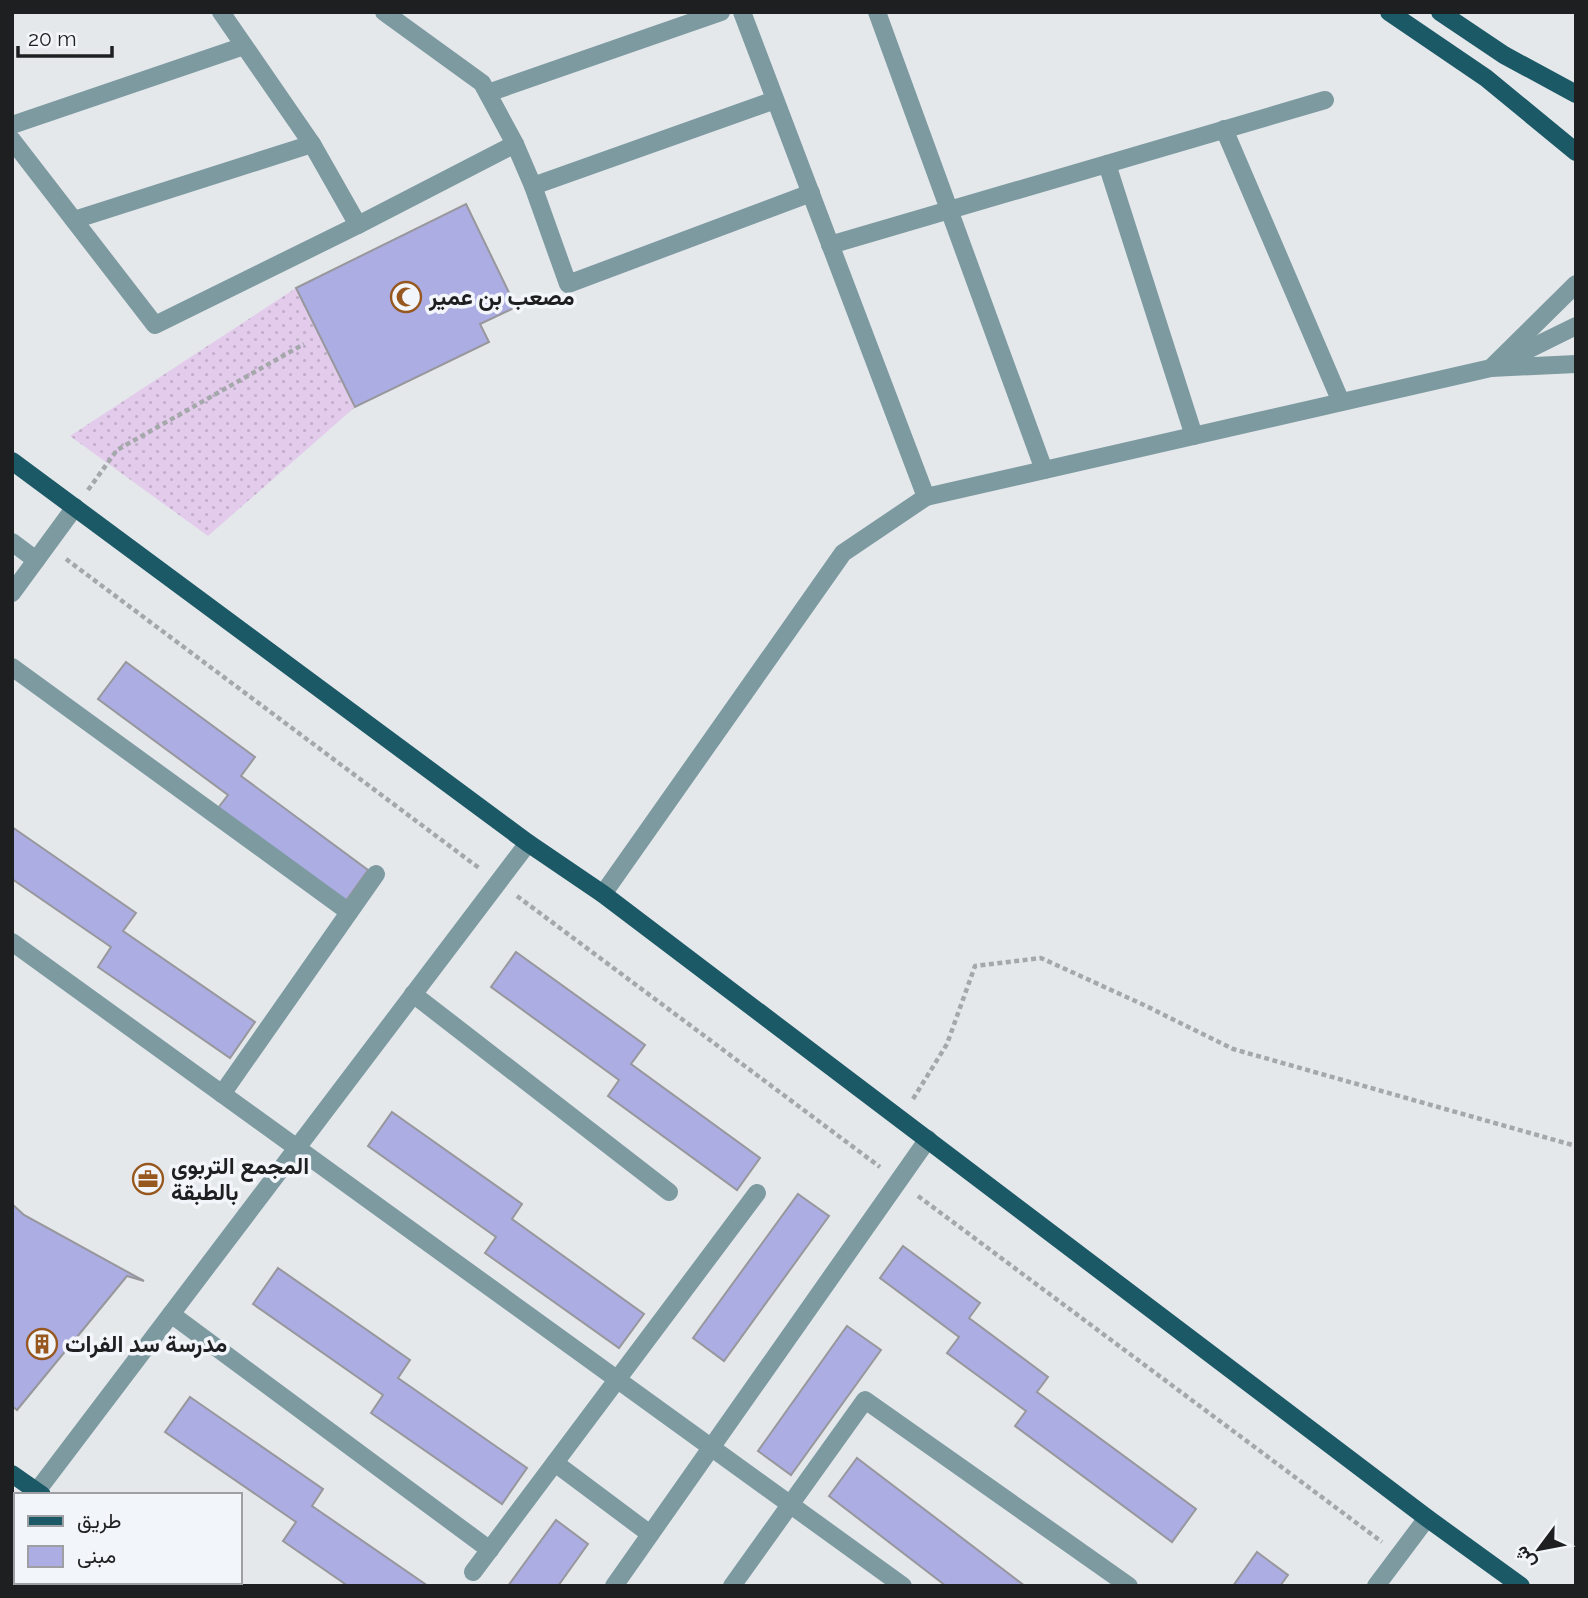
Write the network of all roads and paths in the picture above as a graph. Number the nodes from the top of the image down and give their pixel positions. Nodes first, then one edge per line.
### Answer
1 (221, 12) edge
2 (383, 12) edge
3 (721, 12) edge
4 (742, 12) edge
5 (877, 12) edge
6 (1389, 12) edge
7 (1440, 12) edge
8 (244, 46) junction
9 (488, 93) junction
10 (1576, 94) edge
11 (775, 100) junction
12 (1325, 100) dead end
13 (12, 125) edge
14 (1224, 129) junction
15 (12, 140) edge
16 (312, 144) junction
17 (515, 144) junction
18 (1576, 152) edge
19 (1107, 163) junction
20 (533, 186) junction
21 (811, 193) junction
22 (949, 210) junction
23 (74, 219) junction
24 (358, 225) junction
25 (830, 245) junction
26 (1576, 284) edge
27 (1576, 326) edge
28 (304, 344) dead end
29 (1576, 364) edge
30 (1491, 368) junction
31 (1340, 402) junction
32 (1194, 436) junction
33 (12, 461) edge
34 (1044, 470) junction
35 (926, 497) junction
36 (75, 507) junction
37 (12, 542) edge
38 (47, 545) junction
39 (36, 560) junction
40 (12, 593) edge
41 (12, 667) edge
42 (528, 843) junction
43 (376, 874) dead end
44 (498, 882) junction
45 (603, 894) junction
46 (349, 912) junction
47 (12, 942) edge
48 (413, 995) junction
49 (222, 1094) junction
50 (900, 1119) junction
51 (928, 1139) junction
52 (1576, 1146) edge
53 (297, 1148) junction
54 (898, 1181) junction
55 (669, 1192) dead end
56 (757, 1193) dead end
57 (171, 1314) junction
58 (617, 1380) junction
59 (711, 1448) junction
60 (555, 1463) junction
61 (12, 1474) edge
62 (40, 1493) edge
63 (791, 1505) junction
64 (1427, 1518) junction
65 (650, 1534) junction
66 (490, 1550) junction
67 (1399, 1555) junction
68 (474, 1572) dead end
69 (614, 1586) edge
70 (732, 1586) edge
71 (903, 1586) edge
72 (1129, 1586) edge
73 (1376, 1586) edge
74 (1521, 1586) edge

1 - 8 street
2 - 9 street
3 - 9 street
4 - 11 street
5 - 22 street
6 - 18 main road
7 - 10 main road
8 - 13 street
8 - 16 street
9 - 17 street
11 - 20 street
11 - 21 street
12 - 14 street
14 - 19 street
14 - 31 street
15 - 23 street
16 - 23 street
16 - 24 street
17 - 20 street
17 - 24 street
19 - 22 street
19 - 32 street
20 - 21 street
21 - 25 street
22 - 25 street
22 - 34 street
23 - 24 street
25 - 35 street
26 - 30 street
27 - 30 street
28 - 36 path
29 - 30 street
30 - 31 street
31 - 32 street
32 - 34 street
33 - 36 main road
34 - 35 street
35 - 45 street
36 - 38 street
36 - 42 main road
37 - 39 street
38 - 39 street
38 - 44 path
39 - 40 street
41 - 46 street
42 - 44 street
42 - 45 main road
43 - 46 street
44 - 48 street
44 - 54 path
45 - 50 main road
46 - 49 street
47 - 49 street
48 - 53 street
48 - 55 street
49 - 53 street
50 - 51 main road
50 - 52 path
51 - 54 street
51 - 64 main road
53 - 57 street
53 - 58 street
54 - 59 street
54 - 67 path
56 - 58 street
57 - 62 street
57 - 66 street
58 - 59 street
58 - 60 street
59 - 63 street
59 - 65 street
60 - 65 street
60 - 66 street
61 - 62 main road
63 - 70 street
63 - 71 street
63 - 72 street
64 - 67 street
64 - 74 main road
65 - 69 street
66 - 68 street
67 - 73 street

